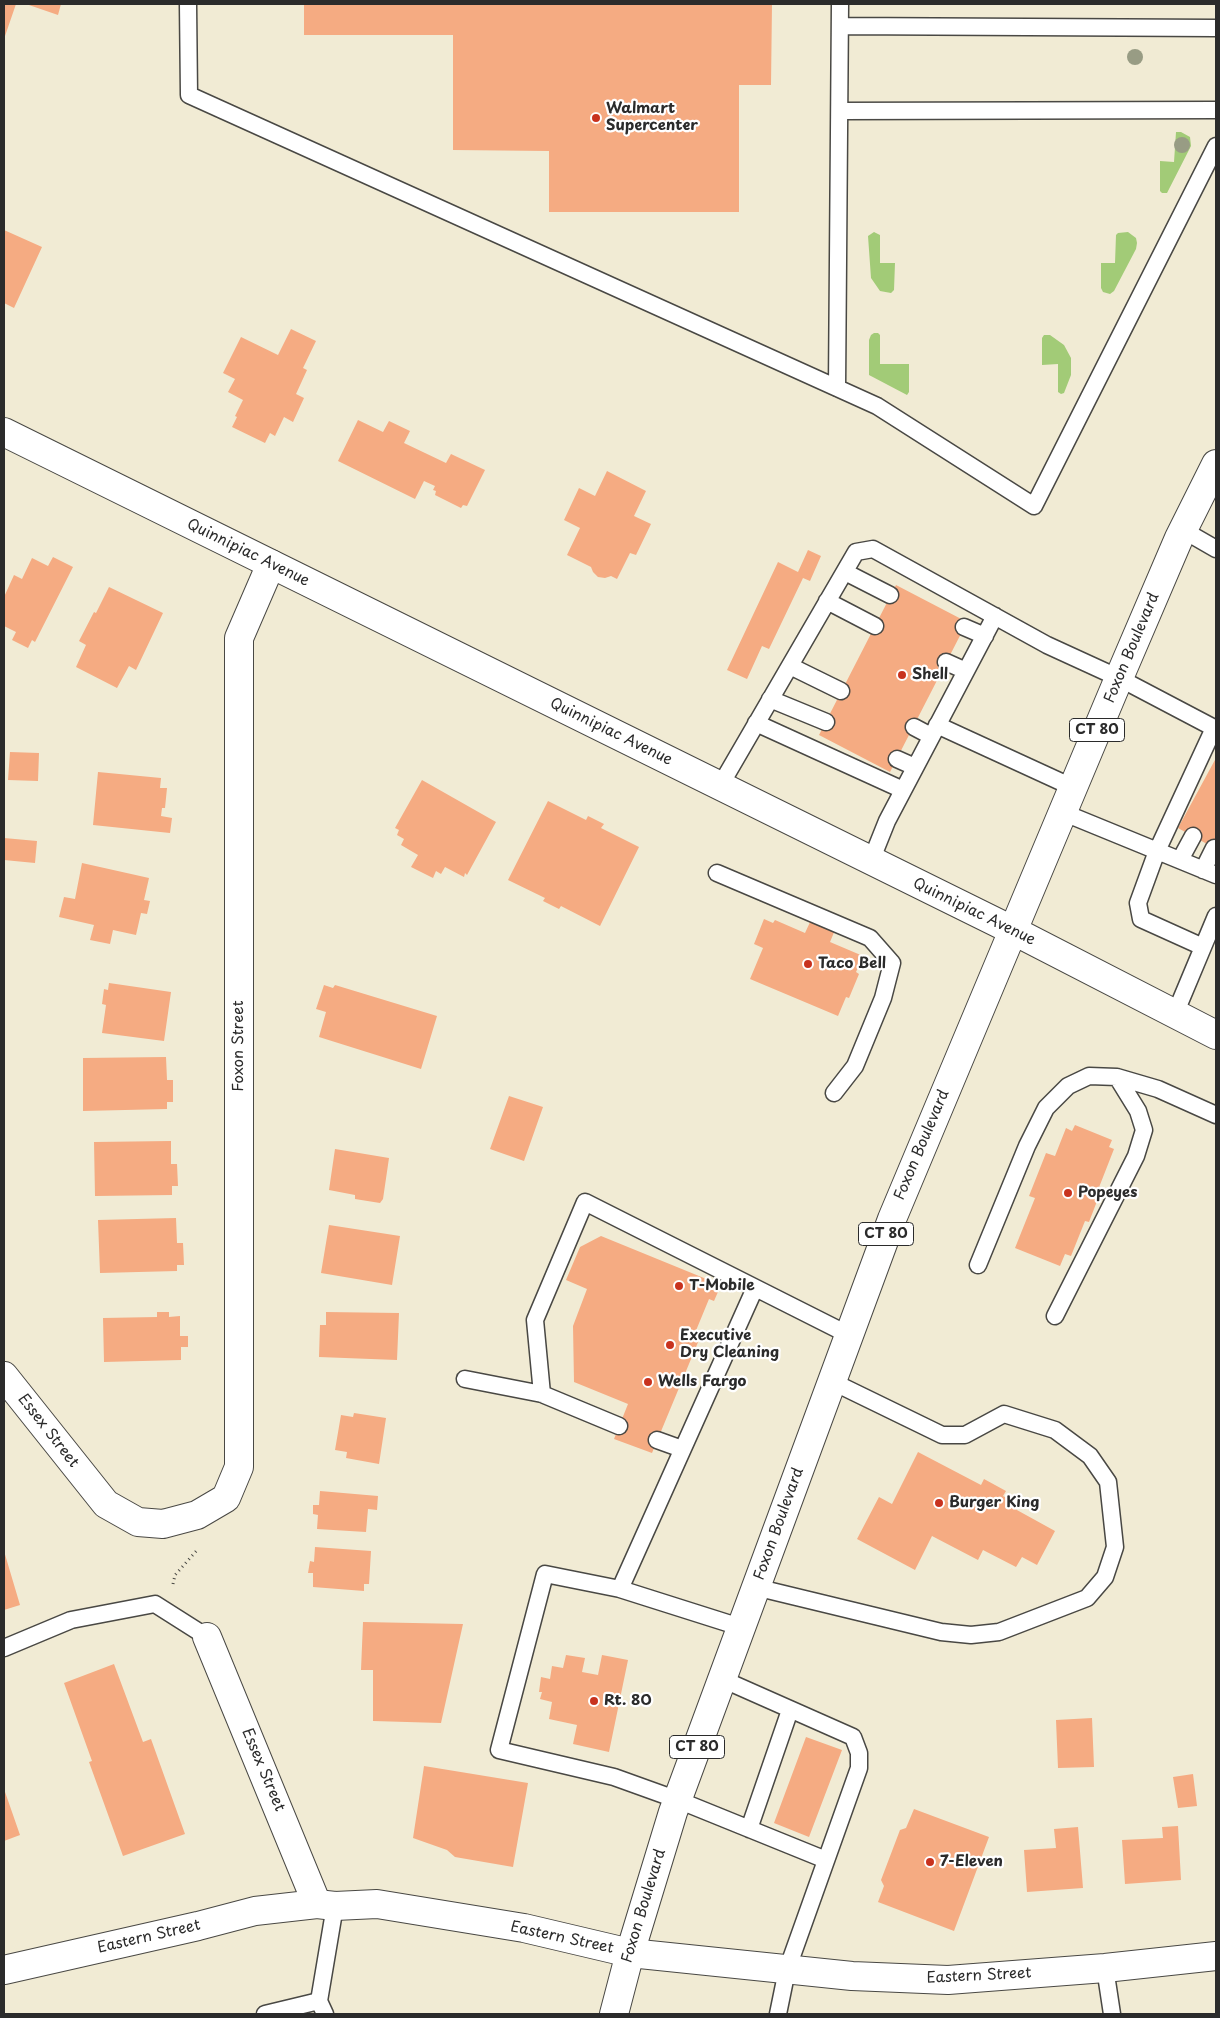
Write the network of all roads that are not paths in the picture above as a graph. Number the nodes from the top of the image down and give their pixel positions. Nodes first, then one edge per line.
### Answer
1 (188, 4) edge
2 (840, 4) edge
3 (840, 26) junction
4 (1216, 28) edge
5 (1216, 110) edge
6 (840, 111) junction
7 (1216, 146) edge
8 (837, 388) junction
9 (4, 432) edge
10 (1216, 464) edge
11 (1183, 530) junction
12 (1216, 549) edge
13 (271, 564) junction
14 (844, 572) junction
15 (890, 595) dead end
16 (827, 601) junction
17 (995, 616) junction
18 (875, 626) dead end
19 (964, 628) dead end
20 (985, 636) junction
21 (946, 662) dead end
22 (790, 666) junction
23 (966, 671) junction
24 (1119, 678) junction
25 (841, 691) dead end
26 (770, 699) junction
27 (826, 722) dead end
28 (756, 723) junction
29 (914, 727) dead end
30 (1215, 729) edge
31 (934, 731) junction
32 (897, 759) dead end
33 (915, 768) junction
34 (720, 786) junction
35 (1072, 787) junction
36 (903, 790) junction
37 (1062, 812) junction
38 (1193, 836) dead end
39 (1214, 848) dead end
40 (1157, 851) junction
41 (1180, 860) junction
42 (871, 861) junction
43 (1210, 872) edge
44 (717, 873) dead end
45 (1216, 916) edge
46 (1012, 930) junction
47 (1203, 947) junction
48 (1175, 1014) junction
49 (1216, 1035) edge
50 (1117, 1077) junction
51 (834, 1093) dead end
52 (1216, 1115) edge
53 (978, 1265) dead end
54 (755, 1288) junction
55 (1055, 1316) dead end
56 (849, 1335) junction
57 (4, 1376) edge
58 (466, 1379) dead end
59 (832, 1381) junction
60 (542, 1394) junction
61 (619, 1426) dead end
62 (657, 1440) dead end
63 (682, 1449) junction
64 (196, 1515) joint
65 (755, 1588) junction
66 (620, 1589) junction
67 (740, 1627) junction
68 (207, 1637) joint
69 (4, 1648) edge
70 (722, 1679) junction
71 (790, 1710) junction
72 (678, 1800) junction
73 (749, 1829) junction
74 (826, 1860) junction
75 (326, 1905) junction
76 (630, 1953) junction
77 (1216, 1956) edge
78 (1105, 1968) junction
79 (4, 1970) edge
80 (787, 1970) junction
81 (322, 2007) edge
82 (265, 2014) edge
83 (614, 2014) edge
84 (778, 2014) edge
85 (1112, 2014) edge

1 - 8 lane
2 - 3 lane
3 - 4 lane
3 - 6 lane
5 - 6 lane
6 - 8 lane
7 - 8 lane
9 - 13 main road, Quinnipiac Avenue
10 - 11 main road, Foxon Boulevard / CT 80
11 - 12 lane
11 - 24 main road, Foxon Boulevard / CT 80
13 - 34 main road, Quinnipiac Avenue
13 - 64 main road, Foxon Street
14 - 15 lane
14 - 16 lane
14 - 17 lane
16 - 18 lane
16 - 22 lane
17 - 20 lane
17 - 24 lane
19 - 20 lane
20 - 23 lane
21 - 23 lane
22 - 25 lane
22 - 26 lane
23 - 31 lane
24 - 30 lane
24 - 35 main road, Foxon Boulevard / CT 80
26 - 27 lane
26 - 28 lane
28 - 34 lane
28 - 36 lane
29 - 31 lane
30 - 40 lane
31 - 33 lane
31 - 35 lane
32 - 33 lane
33 - 36 lane
34 - 42 main road, Quinnipiac Avenue
35 - 37 main road, Foxon Boulevard / CT 80
36 - 42 lane
37 - 40 lane
37 - 46 main road, Foxon Boulevard / CT 80
38 - 41 lane
39 - 43 lane
40 - 41 lane
40 - 47 lane
41 - 43 lane
42 - 46 main road, Quinnipiac Avenue
44 - 51 lane
45 - 47 lane
46 - 48 main road, Quinnipiac Avenue
46 - 56 main road, Foxon Boulevard / CT 80
47 - 48 lane
48 - 49 main road, Quinnipiac Avenue
50 - 52 lane
50 - 53 lane
50 - 55 lane
54 - 56 lane
54 - 60 lane
54 - 63 lane
56 - 59 main road, Foxon Boulevard / CT 80
57 - 64 main road, Essex Street
58 - 60 lane
59 - 65 main road, Foxon Boulevard / CT 80
59 - 65 lane
60 - 61 lane
62 - 63 lane
63 - 66 lane
65 - 67 main road, Foxon Boulevard / CT 80
66 - 67 lane
66 - 72 lane
67 - 70 main road, Foxon Boulevard / CT 80
68 - 69 lane
68 - 75 main road, Essex Street
70 - 71 lane
70 - 72 main road, Foxon Boulevard / CT 80
71 - 73 lane
71 - 74 lane
72 - 73 lane
72 - 76 main road, Foxon Boulevard / CT 80
73 - 74 lane
74 - 80 lane
75 - 76 main road, Eastern Street
75 - 79 main road, Eastern Street
75 - 81 lane
76 - 80 main road, Eastern Street
76 - 83 main road, Foxon Boulevard / CT 80
77 - 78 main road, Eastern Street
78 - 80 main road, Eastern Street
78 - 85 lane
80 - 84 lane
81 - 82 lane

